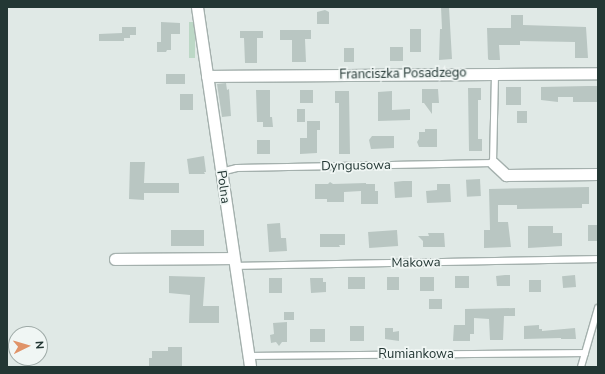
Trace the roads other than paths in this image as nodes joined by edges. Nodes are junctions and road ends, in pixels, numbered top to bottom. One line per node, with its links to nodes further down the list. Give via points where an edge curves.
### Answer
1 (197, 7): 4 (street, Polna)
2 (494, 73): 3 (street, Franciszka Posadzego); 4 (street, Franciszka Posadzego); 5 (lane)
3 (598, 73)
4 (207, 76): 6 (street, Polna)
5 (493, 163): 6 (lane, Dyngusowa, via 237,168); 7 (street, via 506,175)
6 (220, 172): 10 (street, Polna)
7 (598, 174)
8 (116, 259): 10 (street)
9 (598, 259): 10 (lane, Makowa)
10 (234, 262): 13 (street, Polna)
11 (598, 308): 12 (lane)
12 (585, 353): 13 (lane, Rumiankowa); 15 (lane)
13 (248, 356): 14 (street, Polna)
14 (250, 367)
15 (581, 367)

